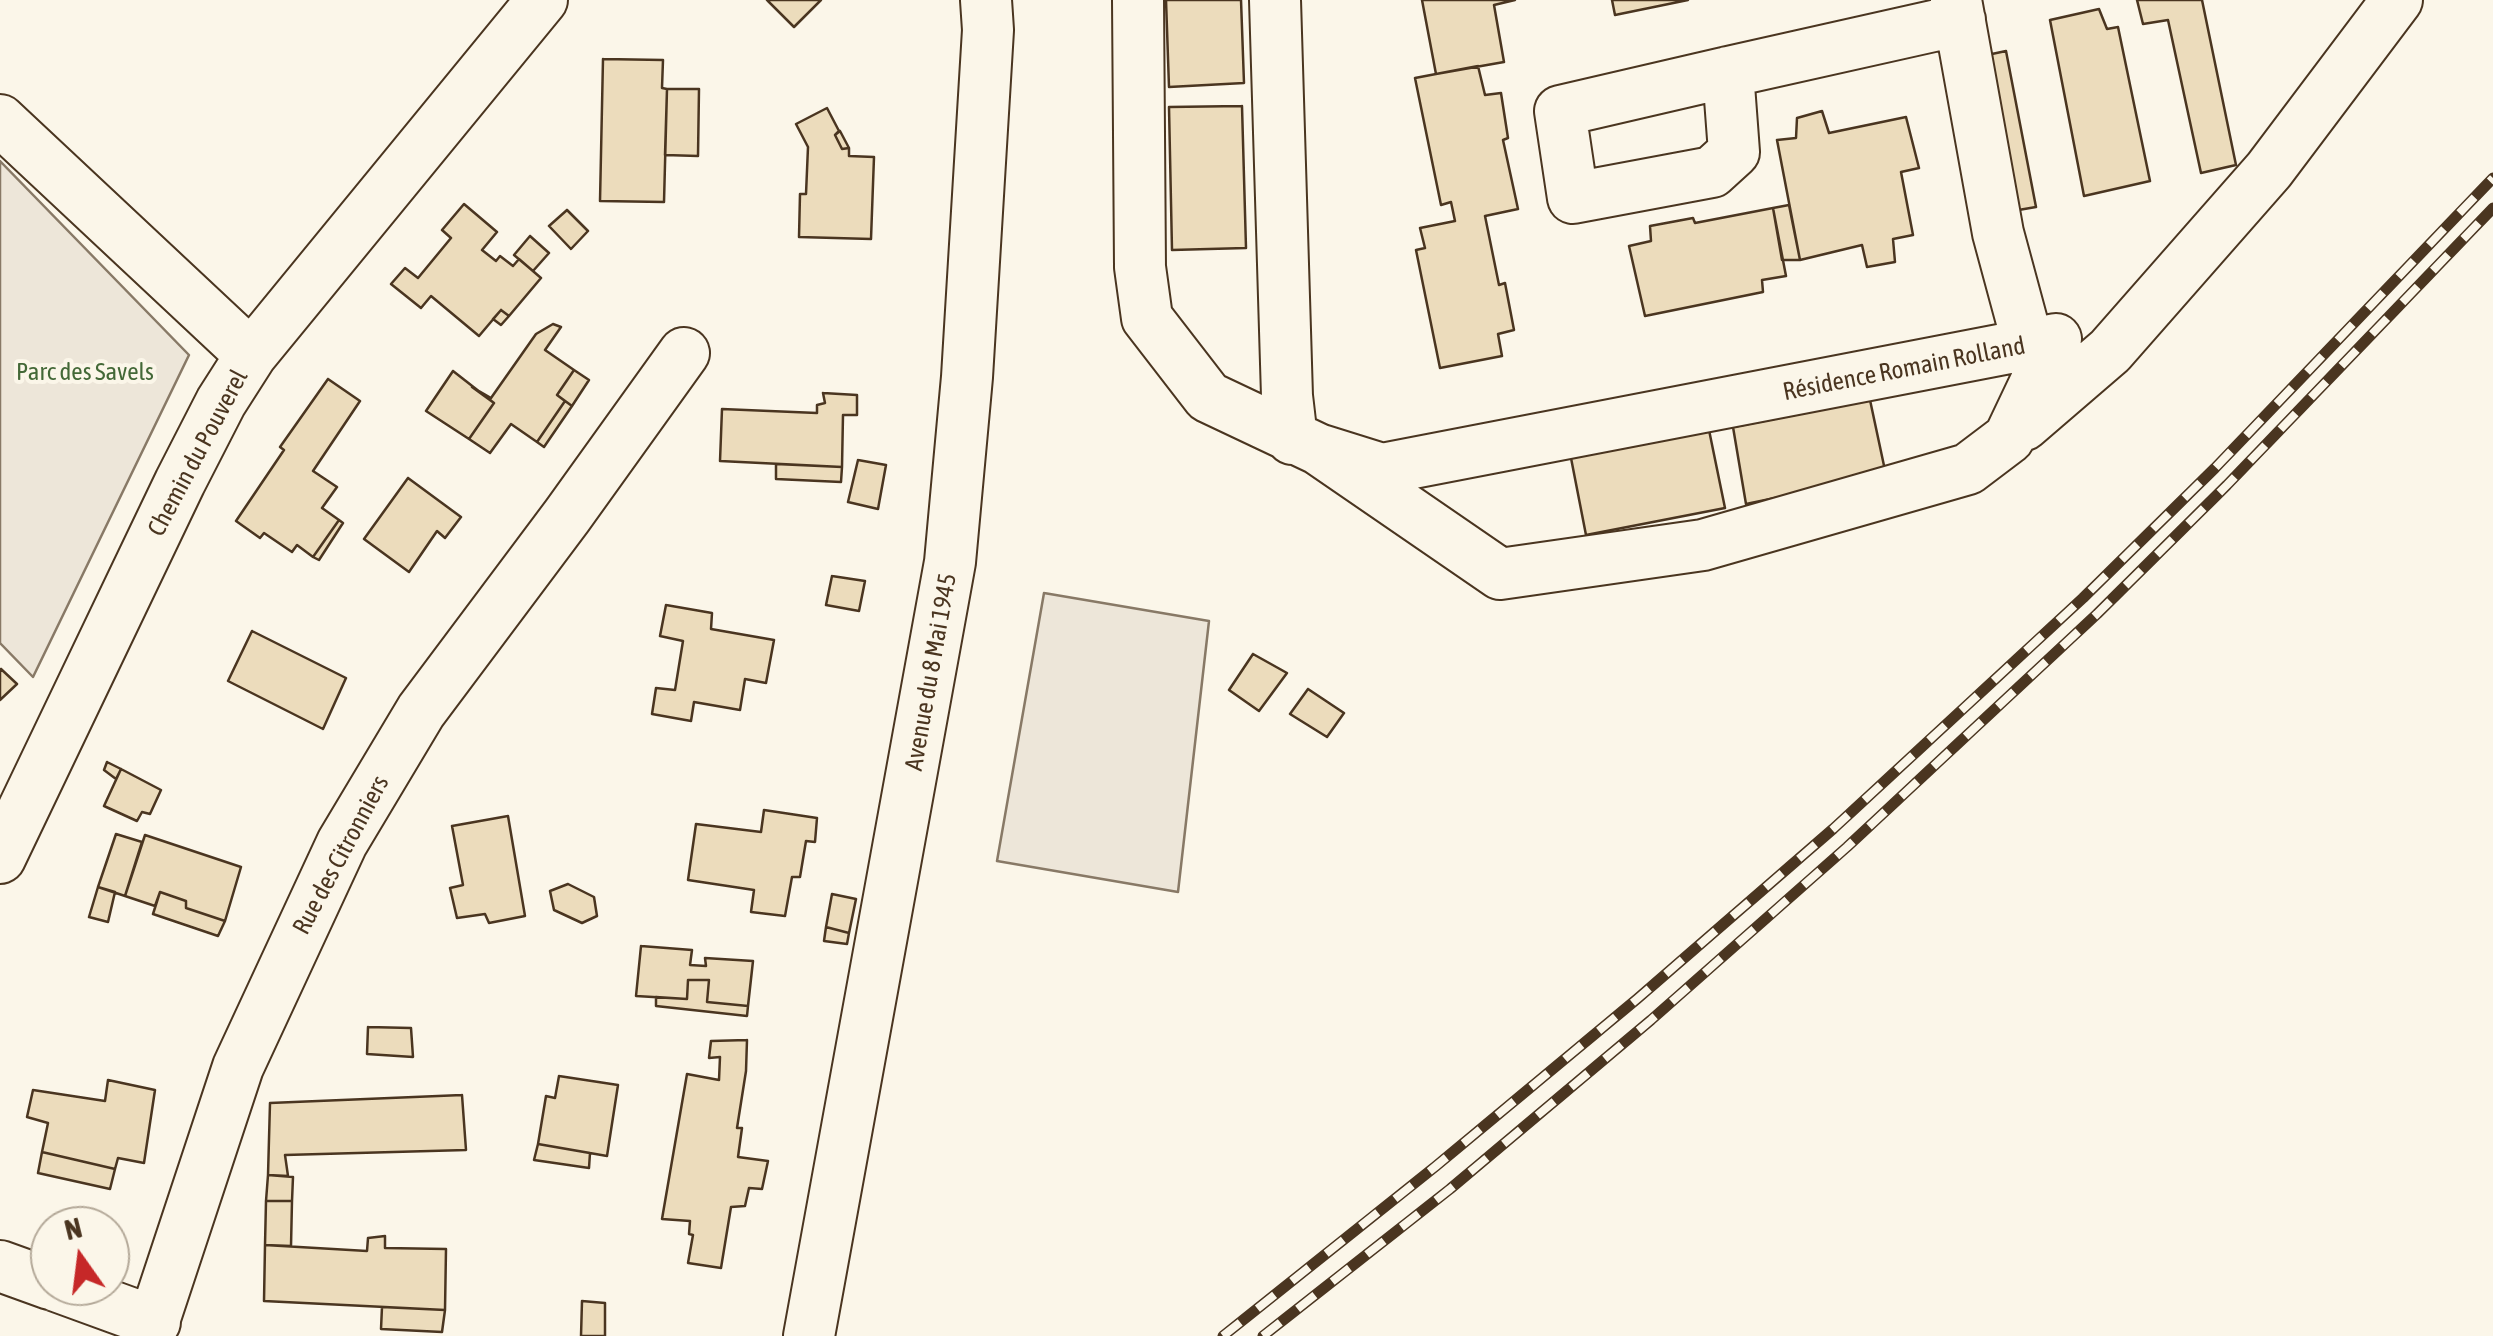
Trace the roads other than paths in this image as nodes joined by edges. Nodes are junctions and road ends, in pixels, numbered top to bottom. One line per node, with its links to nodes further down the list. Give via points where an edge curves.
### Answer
1 (542, 0): 11 (street, Chemin du Pouverel)
2 (986, 0): 19 (street, Avenue du 8 Mai 1945, via 967,377 950,562)
3 (1138, 0): 13 (street, Résidence Romain Rolland, via 1140,268 1147,318 1208,398)
4 (1274, 0): 13 (street, via 1287,396)
5 (1958, 10): 7 (street); 9 (street, via 1998,234)
6 (2377, 12): 12 (street, via 2269,170 2110,351)
7 (1728, 72)
8 (0, 120): 11 (street)
9 (2028, 344): 12 (street, Résidence Romain Rolland, via 2056,339); 13 (street, Résidence Romain Rolland, via 1382,468)
10 (684, 353): 18 (street, Rue des Citronniers, via 420,710 342,843 238,1067)
11 (251, 355): 14 (street, Chemin du Pouverel, via 180,482)
12 (2008, 438): 13 (street, Résidence Romain Rolland, via 1968,469 1703,545 1500,574)
13 (1305, 444)
14 (0, 858)
15 (0, 1266): 16 (street, Rue des Citronniers)
16 (30, 1277)
17 (100, 1306): 18 (street, Rue des Citronniers)
18 (156, 1331)
19 (809, 1336)

